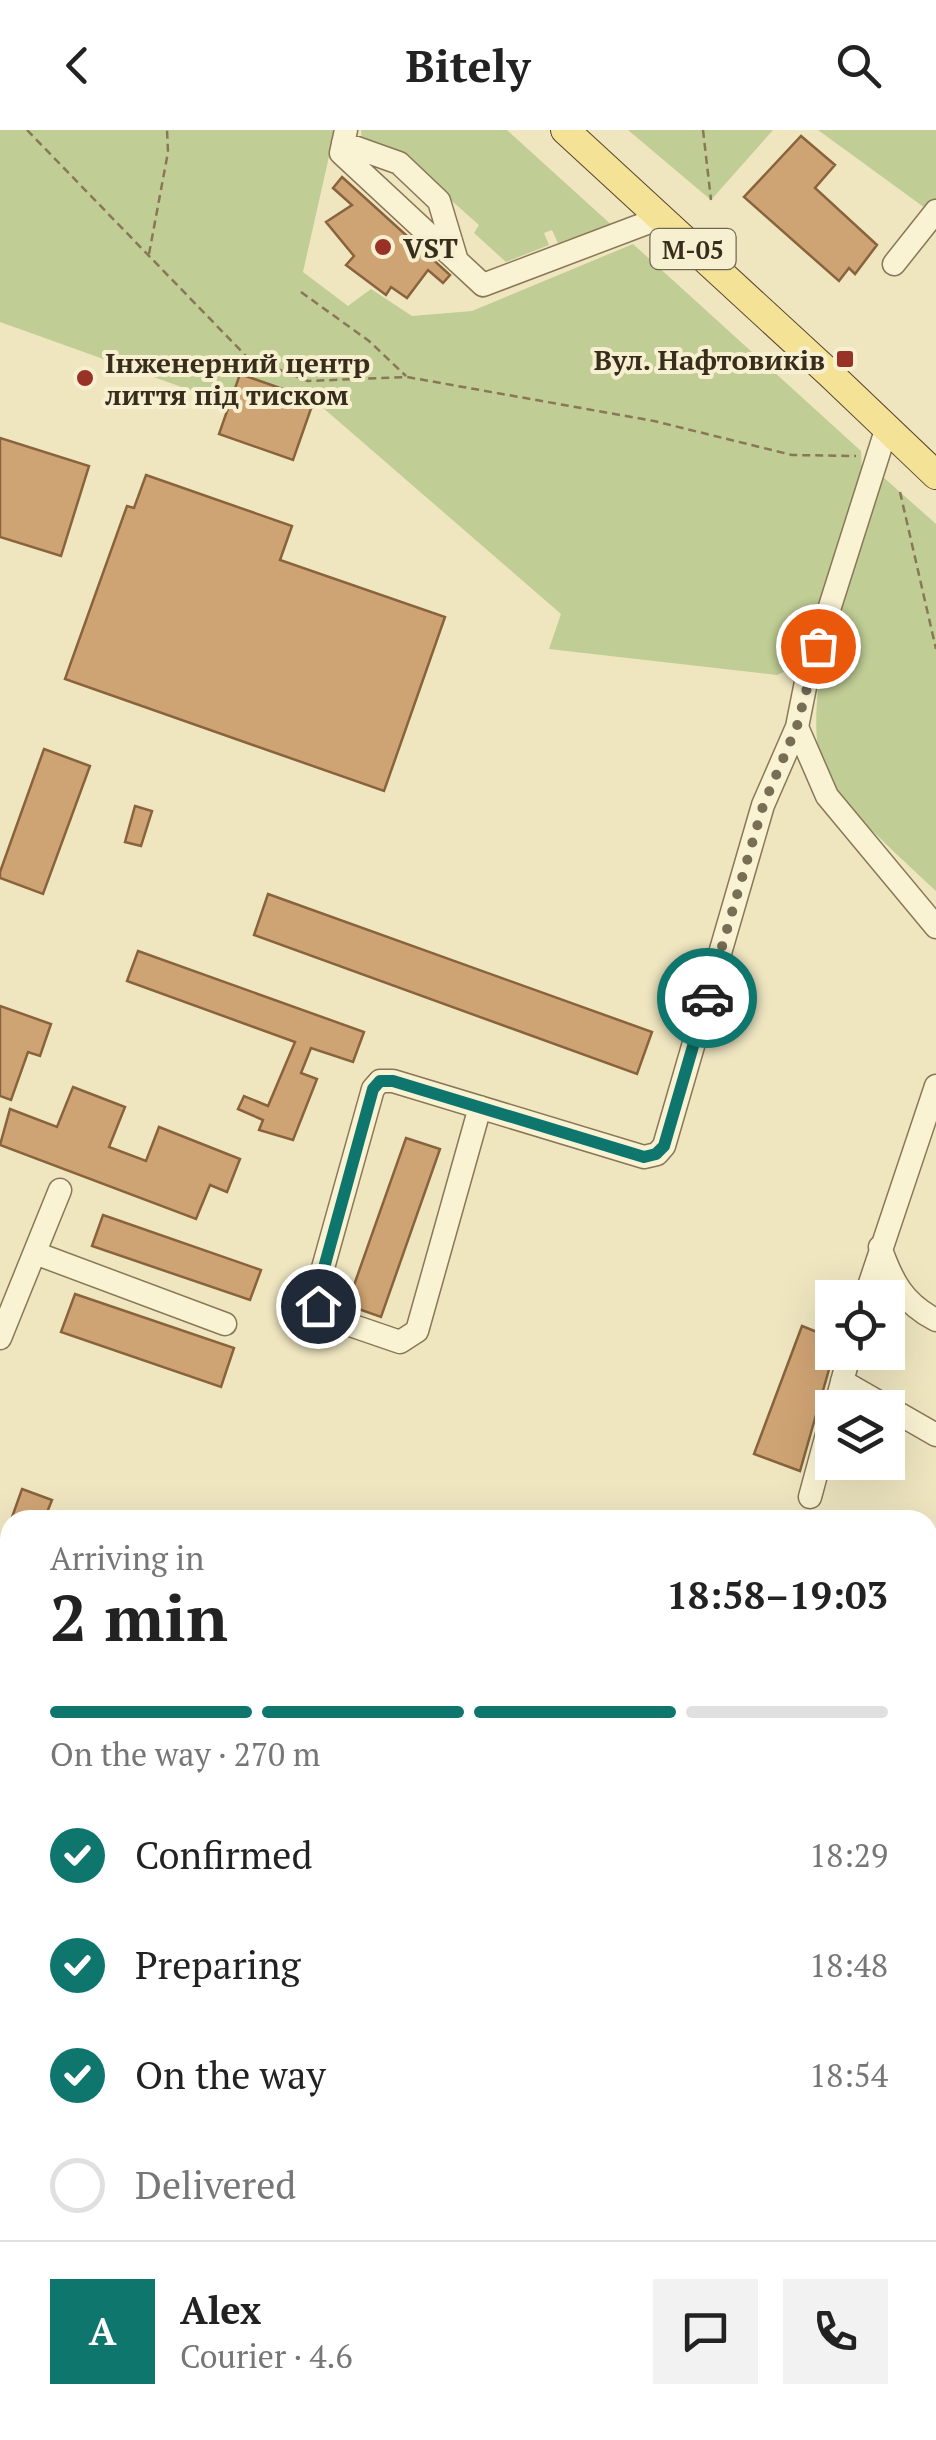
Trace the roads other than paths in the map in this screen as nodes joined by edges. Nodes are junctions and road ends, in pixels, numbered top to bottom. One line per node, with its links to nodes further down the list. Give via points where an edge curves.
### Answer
1 (564, 130): 4 (main road, М-05)
2 (344, 136): 5 (street, via 341,152); 5 (street, via 399,164 438,201)
3 (936, 211): 6 (street)
4 (660, 218): 5 (street, via 483,285); 7 (main road, М-05)
5 (457, 262)
6 (894, 264)
7 (887, 427): 8 (main road, М-05); 9 (street)
8 (936, 475)
9 (797, 726): 10 (street, via 826,796); 12 (street, via 763,806 664,1146 644,1157)
10 (936, 927)
11 (936, 1086): 14 (street)
12 (480, 1107): 12 (street, via 417,1331 400,1342 324,1316 318,1306 322,1275 373,1089 393,1081)
13 (60, 1190): 15 (street)
14 (880, 1247): 16 (street); 18 (street, via 908,1303)
15 (34, 1253): 17 (street); 19 (street)
16 (870, 1280)
17 (8, 1298): 20 (street)
18 (936, 1320)
19 (225, 1324)
20 (0, 1338)
21 (845, 1370): 22 (street)
22 (842, 1381): 23 (street); 24 (street)
23 (840, 1390)
24 (936, 1435)
25 (815, 1479): 26 (street)
26 (810, 1497)

